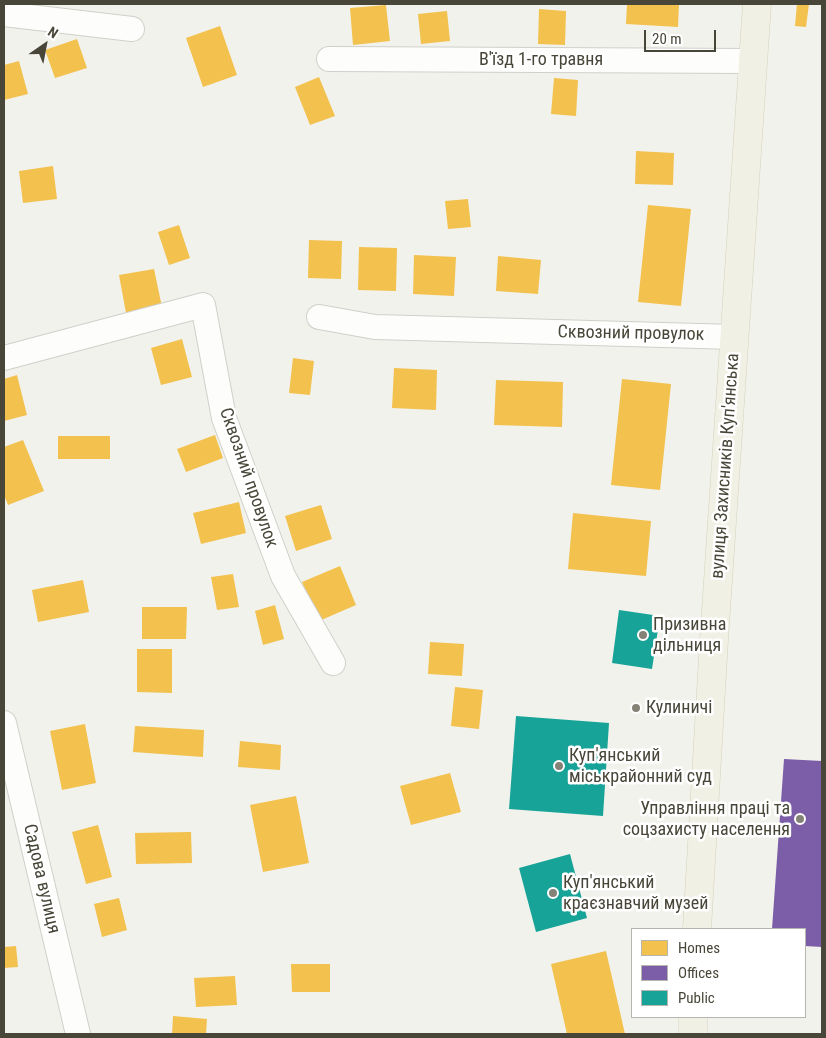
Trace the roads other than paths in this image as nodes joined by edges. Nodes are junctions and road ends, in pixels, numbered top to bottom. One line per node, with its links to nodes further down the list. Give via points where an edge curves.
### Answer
1 (757, 4): 5 (main road, вулиця Захисників Куп'янська)
2 (4, 14): 3 (street)
3 (132, 29)
4 (329, 59): 5 (street, В'їзд 1-го травня)
5 (753, 61): 7 (main road, вулиця Захисників Куп'янська)
6 (319, 316): 7 (street, Сквозний провулок, via 374,327)
7 (734, 336): 11 (main road, вулиця Захисників Куп'янська)
8 (4, 358): 9 (street, Сквозний провулок, via 202,305 224,418 283,576)
9 (333, 663)
10 (4, 723): 13 (street, Садова вулиця)
11 (697, 928)
12 (693, 1018): 14 (main road)
13 (78, 1034)
14 (693, 1034)

